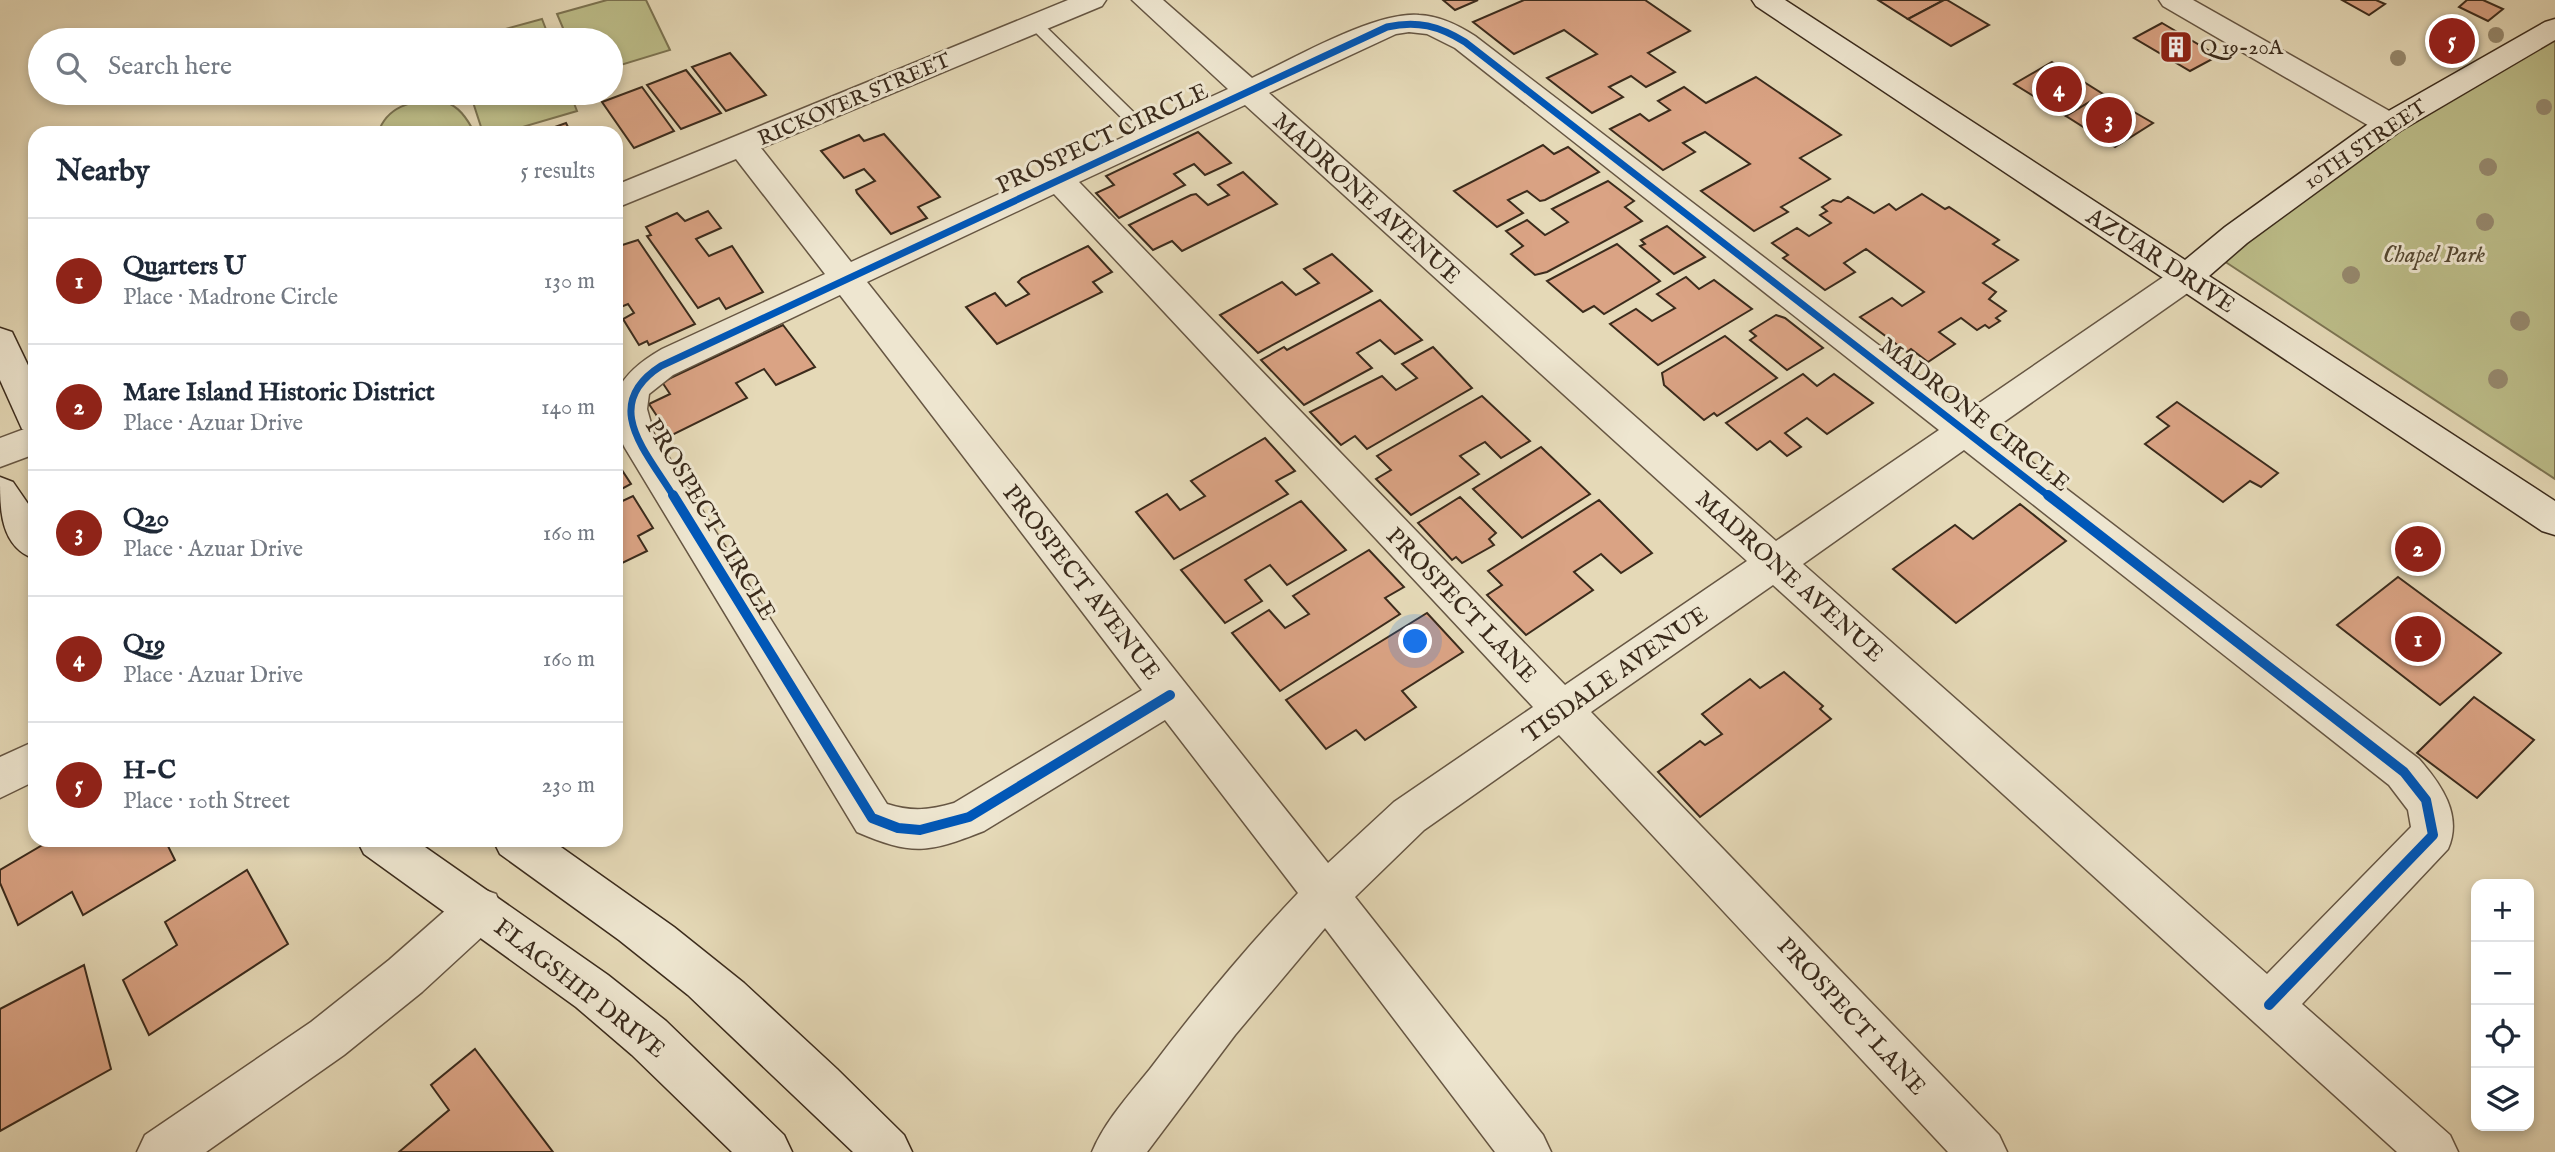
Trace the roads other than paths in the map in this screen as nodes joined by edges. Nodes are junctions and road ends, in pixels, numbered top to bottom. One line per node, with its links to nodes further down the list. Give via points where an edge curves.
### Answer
1 (1092, 0): 5 (street, RICKOVER STREET)
2 (1146, 0): 7 (street, MADRONE AVENUE)
3 (1766, 0): 13 (street, AZUAR DRIVE)
4 (2173, 0): 8 (street)
5 (1035, 23): 9 (lane); 10 (street, RICKOVER STREET)
6 (2555, 28): 8 (street, 10TH STREET)
7 (1248, 91): 9 (street, PROSPECT CIRCLE); 17 (street, MADRONE CIRCLE, via 1387,27 1424,22 1444,28); 23 (street, MADRONE AVENUE)
8 (2389, 124): 13 (street, 10TH STREET, via 2236,235)
9 (1150, 137): 11 (street, PROSPECT CIRCLE)
10 (742, 145): 12 (street, RICKOVER STREET); 14 (street, PROSPECT AVENUE)
11 (1058, 179): 14 (street, PROSPECT CIRCLE); 25 (street, PROSPECT LANE)
12 (623, 194)
13 (2187, 277): 17 (street, TISDALE AVENUE); 21 (street, AZUAR DRIVE)
14 (846, 278): 24 (street, PROSPECT AVENUE); 24 (street, PROSPECT CIRCLE, via 652,370 636,383 628,401 629,419 638,438 872,818 901,831 936,830 969,817)
15 (0, 341): 16 (street)
16 (28, 403)
17 (1965, 431): 23 (street, TISDALE AVENUE); 32 (street, MADRONE CIRCLE, via 2404,772 2433,811 2433,835 2420,852)
18 (28, 442): 19 (street)
19 (0, 453)
20 (0, 492): 22 (street)
21 (2555, 520)
22 (28, 534)
23 (1775, 563): 25 (street, TISDALE AVENUE); 32 (street, MADRONE AVENUE)
24 (1170, 695): 30 (street, PROSPECT AVENUE)
25 (1562, 710): 30 (street, TISDALE AVENUE, via 1409,816); 38 (street, PROSPECT LANE)
26 (28, 764): 27 (street)
27 (0, 779)
28 (389, 847): 31 (street, FLAGSHIP DRIVE)
29 (524, 847): 35 (street, via 637,926 704,980)
30 (1325, 893): 36 (street, TISDALE AVENUE, via 1202,1035); 37 (street, PROSPECT AVENUE)
31 (480, 909): 33 (street, via 398,985 307,1054); 34 (street, FLAGSHIP DRIVE, via 649,1038)
32 (2269, 1005): 39 (street, MADRONE AVENUE)
33 (162, 1152)
34 (767, 1152)
35 (887, 1152)
36 (1117, 1152)
37 (1526, 1152)
38 (1982, 1152)
39 (2433, 1152)

